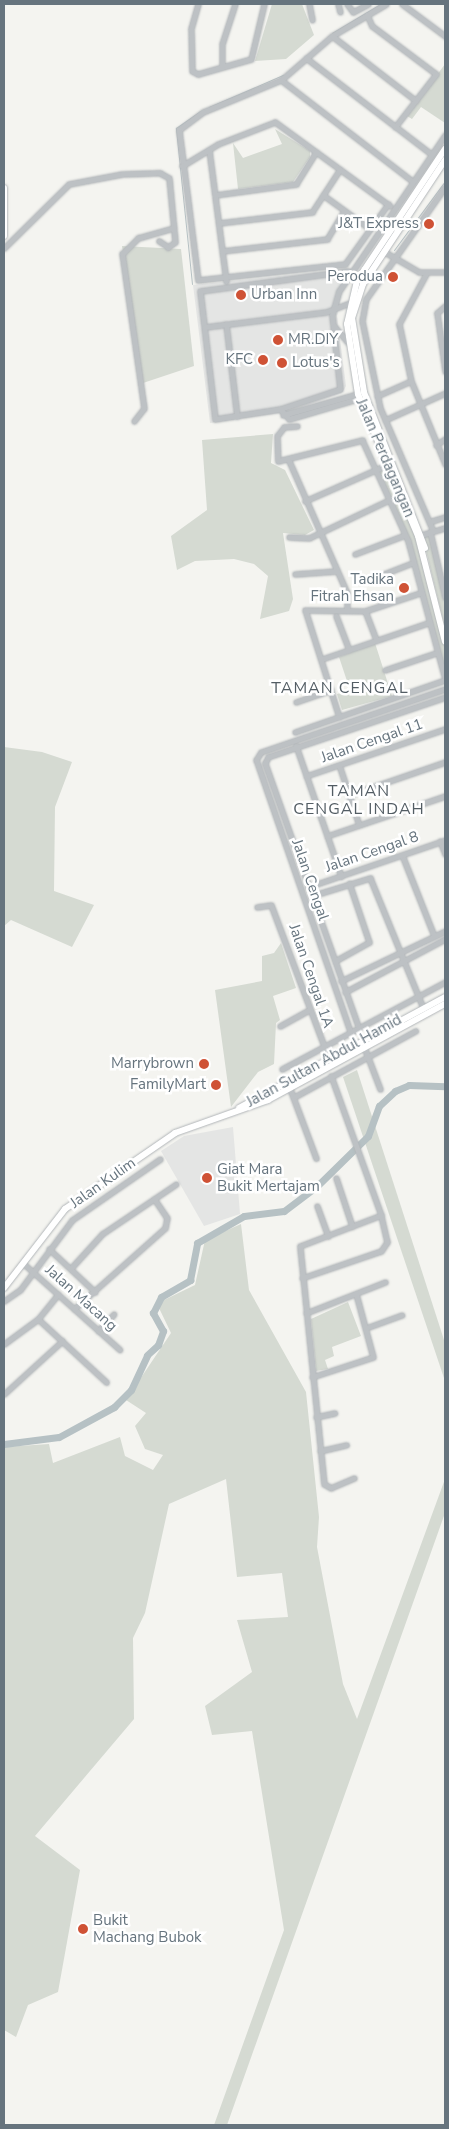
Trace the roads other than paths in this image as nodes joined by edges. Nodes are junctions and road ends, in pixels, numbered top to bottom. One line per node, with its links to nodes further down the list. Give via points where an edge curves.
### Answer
1 (198, 4): 16 (street, via 191,27 192,71 198,74)
2 (235, 4): 16 (street, via 222,44)
3 (264, 4): 16 (street, via 251,59)
4 (309, 4): 12 (street)
5 (338, 4): 10 (street)
6 (347, 4): 7 (street, via 353,12)
7 (368, 4)
8 (386, 4): 11 (street)
9 (402, 4): 14 (street)
10 (340, 12)
11 (367, 15): 13 (street); 18 (street, via 372,26 436,74)
12 (312, 20)
13 (332, 36): 15 (street); 18 (street)
14 (445, 36)
15 (306, 58): 17 (street); 19 (street)
16 (222, 65)
17 (281, 80): 26 (street, via 203,112 181,127); 28 (street)
18 (416, 101): 19 (street)
19 (395, 127): 24 (street)
20 (445, 135): 24 (street)
21 (209, 150): 23 (street, via 275,122); 26 (street); 31 (street)
22 (445, 151): 49 (main road, Jalan Perdagangan, via 358,281)
23 (316, 152): 27 (street); 31 (street, via 296,184)
24 (432, 154): 28 (street)
25 (445, 160): 42 (main road, Jalan Perdagangan)
26 (182, 166): 47 (street, via 196,276 202,282)
27 (340, 169): 32 (street); 33 (street)
28 (412, 180): 33 (street)
29 (445, 187): 43 (street)
30 (4, 188): 38 (main road)
31 (215, 195): 35 (street)
32 (323, 195): 34 (street); 35 (street, via 312,212)
33 (390, 206): 37 (street); 44 (street)
34 (344, 211): 37 (street); 41 (street, via 327,239)
35 (219, 223): 41 (street)
36 (174, 228): 39 (street, via 174,245 165,246); 40 (street, via 167,175 122,174 69,184); 66 (street, via 138,238 122,254 144,408)
37 (370, 230): 47 (street, via 345,264)
38 (4, 236)
39 (160, 241)
40 (4, 248)
41 (222, 250): 47 (street)
42 (383, 251): 43 (street); 59 (main road, Jalan Perdagangan, via 353,307)
43 (393, 257): 46 (street); 60 (street, via 363,312)
44 (348, 271): 48 (street); 51 (street)
45 (445, 272): 46 (street)
46 (426, 274): 57 (street, via 400,316)
47 (226, 279): 48 (street)
48 (227, 286): 54 (street, via 200,291)
49 (349, 303): 51 (street); 55 (main road, Jalan Perdagangan)
50 (445, 306): 56 (street, via 437,313)
51 (333, 312): 52 (street); 53 (street)
52 (226, 324): 54 (street); 64 (street)
53 (333, 324): 55 (street); 62 (street, via 340,389)
54 (204, 327): 64 (street, via 216,419)
55 (350, 344): 59 (main road, Jalan Perdagangan)
56 (445, 371)
57 (411, 381): 60 (street); 61 (street)
58 (445, 393): 61 (street)
59 (362, 395): 63 (street); 63 (street, via 289,419); 71 (main road, Jalan Perdagangan)
60 (377, 396): 65 (street)
61 (419, 406): 65 (street); 69 (street)
62 (280, 409): 63 (street); 64 (street)
63 (283, 415)
64 (237, 416)
65 (385, 420): 77 (street)
66 (134, 421)
67 (297, 426): 70 (street, via 284,427 275,441 275,460)
68 (445, 439): 69 (street)
69 (436, 445): 72 (street)
70 (289, 461): 73 (street, via 360,439); 75 (street)
71 (388, 464): 73 (street); 82 (main road, Jalan Perdagangan)
72 (445, 464)
73 (375, 470): 74 (street); 75 (street)
74 (390, 500): 80 (street); 81 (street)
75 (305, 501): 80 (street)
76 (445, 516): 77 (street)
77 (432, 521): 79 (street)
78 (445, 528): 79 (street)
79 (432, 531): 82 (street); 90 (street)
80 (320, 532): 83 (street, via 309,538); 86 (street)
81 (405, 535): 84 (street); 85 (street)
82 (420, 535): 95 (main road, Jalan Perdagangan); 97 (main road, Jalan Perdagangan)
83 (289, 537)
84 (355, 554)
85 (412, 563): 88 (street); 89 (street)
86 (337, 571): 87 (street); 91 (street, via 348,597)
87 (295, 574)
88 (371, 579)
89 (420, 592): 92 (street); 94 (street)
90 (445, 597)
91 (347, 609): 92 (street); 100 (street, via 307,609)
92 (365, 611): 96 (street)
93 (336, 616): 98 (street)
94 (428, 623): 96 (street); 99 (street)
95 (445, 628)
96 (376, 640): 98 (street)
97 (445, 642)
98 (349, 650): 100 (street)
99 (436, 653): 101 (street); 102 (street)
100 (322, 659): 104 (street)
101 (385, 670)
102 (445, 680): 107 (street)
103 (445, 689): 110 (street, Jalan Cengal)
104 (331, 690): 106 (street); 107 (street)
105 (445, 697): 111 (street)
106 (296, 702)
107 (340, 717): 109 (street)
108 (445, 729): 113 (street, Jalan Cengal 11)
109 (294, 732)
110 (295, 741): 111 (street); 143 (street, Jalan Cengal, via 261,752 256,763)
111 (297, 748): 114 (street); 124 (street, via 266,760)
112 (445, 762): 115 (street)
113 (339, 765): 114 (street, Jalan Cengal 11); 115 (street)
114 (306, 776): 118 (street)
115 (349, 795): 117 (street)
116 (445, 796): 117 (street)
117 (359, 825): 118 (street)
118 (328, 836): 122 (street)
119 (443, 841): 120 (street); 121 (street, Jalan Cengal 8)
120 (445, 854)
121 (402, 855): 122 (street, Jalan Cengal 8); 128 (street)
122 (341, 876): 124 (street, Jalan Cengal 8)
123 (349, 883): 125 (street); 130 (street, via 370,878); 132 (street, via 369,942)
124 (308, 887): 125 (street)
125 (311, 896): 132 (street)
126 (257, 906): 140 (street, Jalan Cengal 1A, via 272,905)
127 (445, 931): 128 (street)
128 (434, 936): 130 (street)
129 (445, 939): 131 (street)
130 (400, 951): 131 (street); 133 (street)
131 (405, 958): 135 (street); 136 (street)
132 (335, 961): 133 (street)
133 (341, 981): 135 (street)
134 (445, 982): 136 (street)
135 (345, 992): 142 (street)
136 (418, 994): 139 (street); 142 (street)
137 (445, 997): 139 (main road, Jalan Sultan Abdul Hamid)
138 (445, 1004): 146 (main road, Jalan Sultan Abdul Hamid)
139 (423, 1008): 148 (main road, Jalan Sultan Abdul Hamid)
140 (309, 1010): 141 (street); 145 (street, Jalan Cengal 1A)
141 (280, 1026)
142 (358, 1026): 143 (street)
143 (350, 1031): 145 (street)
144 (415, 1032): 147 (street)
145 (322, 1046): 148 (street, Jalan Cengal 1A); 150 (street)
146 (364, 1047): 147 (street); 149 (main road, Jalan Sultan Abdul Hamid)
147 (368, 1056): 151 (street); 153 (street)
148 (328, 1060): 149 (street); 155 (main road, Jalan Sultan Abdul Hamid)
149 (338, 1062): 152 (main road, Jalan Sultan Abdul Hamid)
150 (282, 1069)
151 (331, 1076): 154 (street); 162 (street)
152 (290, 1089): 154 (street); 155 (main road, Jalan Sultan Abdul Hamid)
153 (380, 1089)
154 (296, 1096): 156 (street)
155 (231, 1113): 166 (main road, Jalan Kulim, via 176,1133 66,1209)
156 (316, 1158)
157 (160, 1159): 165 (street, Jalan Kulim, via 72,1220)
158 (336, 1178): 163 (street)
159 (176, 1184): 160 (street)
160 (154, 1199): 167 (street, via 102,1234); 172 (street, via 167,1218 165,1228)
161 (317, 1206): 164 (street)
162 (381, 1215): 163 (street); 169 (street, via 384,1247)
163 (352, 1226): 164 (street)
164 (328, 1236): 169 (street, via 300,1246)
165 (49, 1249): 167 (street); 168 (street, Jalan Kulim)
166 (25, 1265): 168 (street, Jalan Macang); 171 (main road, Jalan Kulim)
167 (72, 1267): 172 (street)
168 (34, 1273): 173 (street, Jalan Macang); 175 (street, Jalan Kulim)
169 (302, 1278): 177 (street)
170 (385, 1282): 174 (street)
171 (4, 1288)
172 (95, 1292): 176 (street)
173 (58, 1294): 176 (street, Jalan Macang); 180 (street)
174 (356, 1294): 177 (street); 181 (street)
175 (4, 1301)
176 (74, 1309): 182 (street, Jalan Macang)
177 (306, 1313): 186 (street)
178 (114, 1314): 182 (street)
179 (402, 1315): 181 (street)
180 (38, 1319): 183 (street); 184 (street)
181 (366, 1328): 186 (street, via 373,1357)
182 (98, 1330): 185 (street, Jalan Macang)
183 (62, 1341): 187 (street); 188 (street)
184 (4, 1344)
185 (120, 1350)
186 (312, 1377): 190 (street)
187 (106, 1382)
188 (4, 1394)
189 (335, 1413): 190 (street)
190 (316, 1418): 192 (street)
191 (346, 1445): 192 (street)
192 (320, 1452): 193 (street, via 327,1487)
193 (354, 1478)

